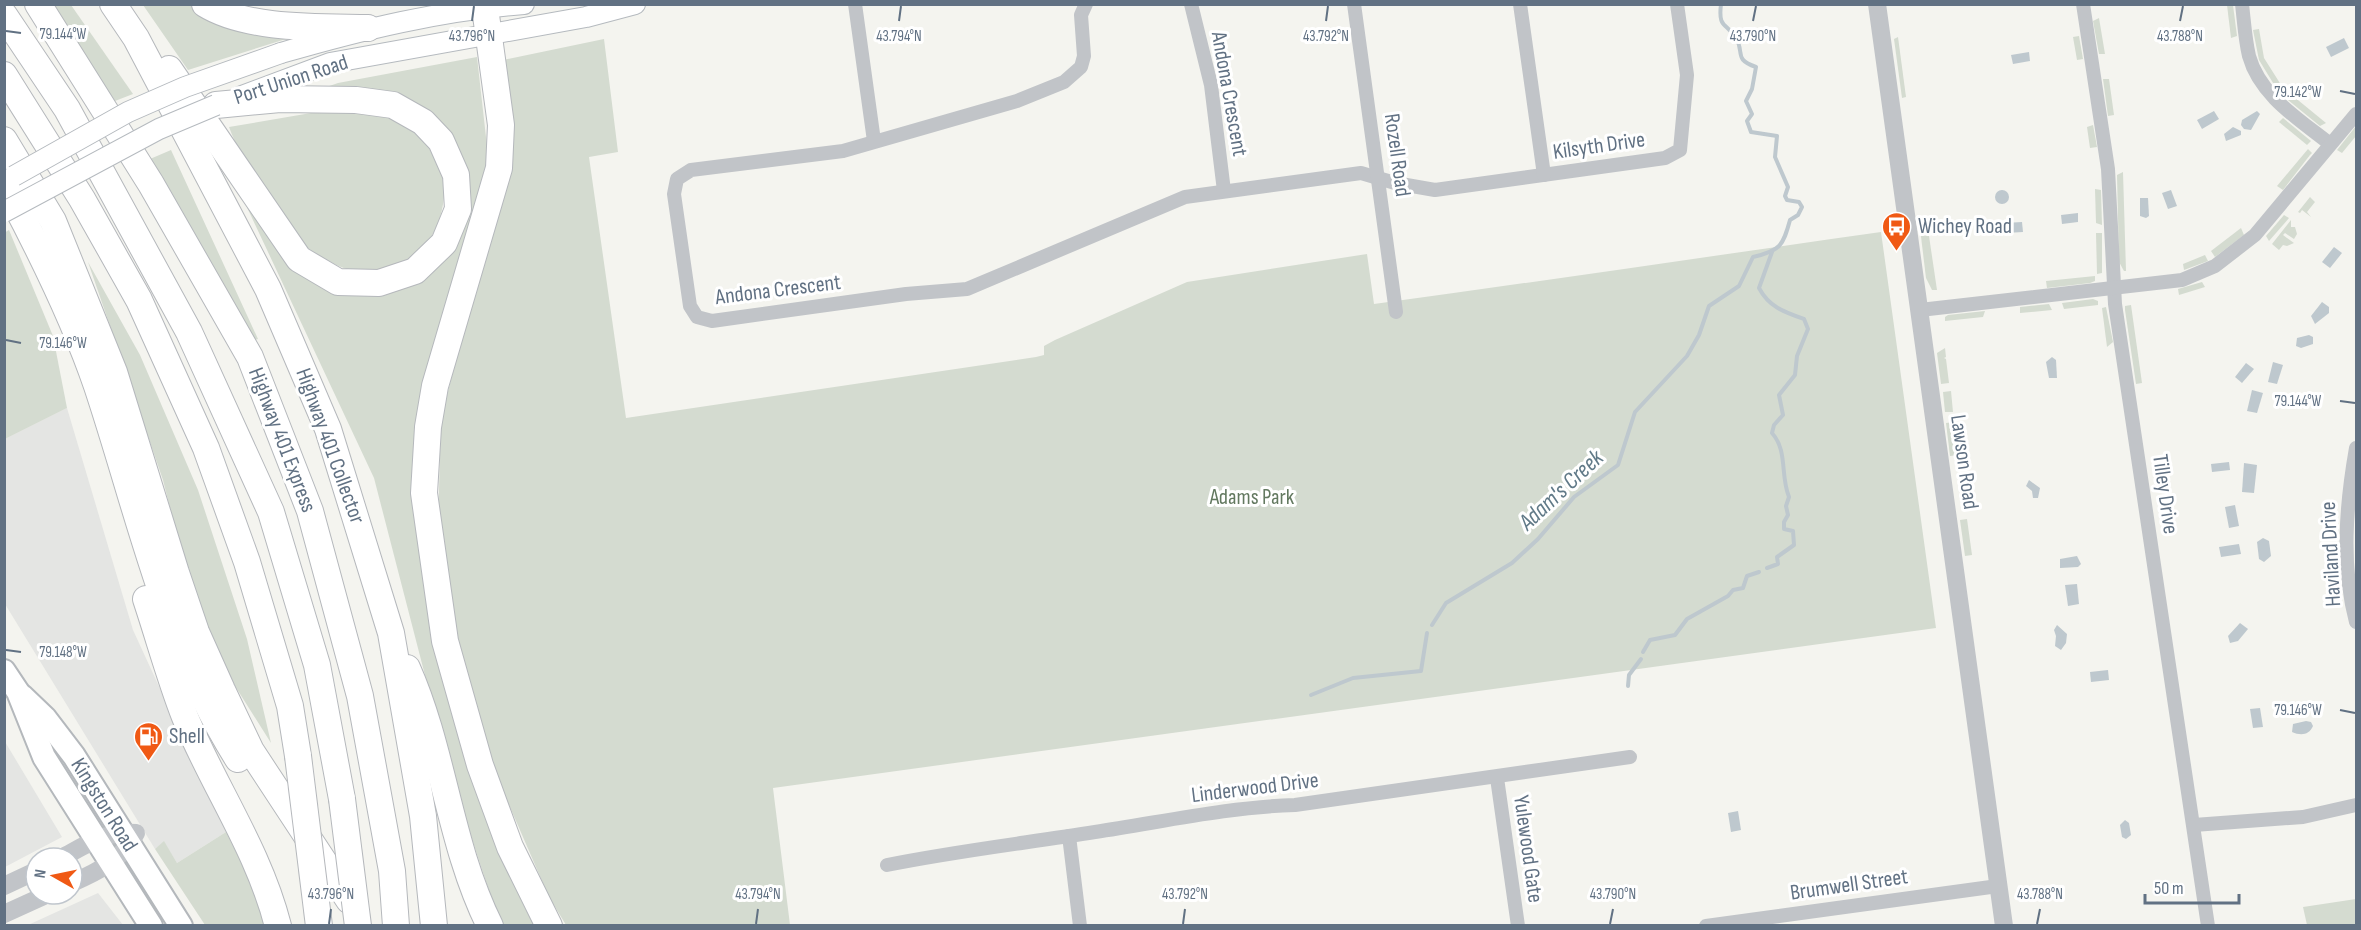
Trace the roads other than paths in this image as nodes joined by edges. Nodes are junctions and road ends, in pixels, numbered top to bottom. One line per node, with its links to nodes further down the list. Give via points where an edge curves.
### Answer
1 (38, 4): 64 (highway, Highway 401 Express, via 151,184 250,357 313,521 360,696 392,871)
2 (113, 4): 19 (highway, Highway 401 Collector)
3 (205, 4): 17 (highway, via 216,11 281,26)
4 (525, 4): 15 (main road, Port Union Road)
5 (635, 4): 18 (main road, Port Union Road)
6 (855, 4): 24 (street)
7 (1086, 4): 24 (street, Andona Crescent, via 1081,15 1081,67 1064,82 1017,101)
8 (1191, 4): 29 (street, Andona Crescent, via 1211,85)
9 (1354, 4): 27 (street, Rozell Road)
10 (1520, 4): 26 (street)
11 (1677, 4): 26 (street, Kilsyth Drive, via 1687,75 1680,150 1665,158)
12 (1877, 4): 33 (street, Lawson Road)
13 (2083, 4): 32 (street, Tilley Drive, via 2108,167)
14 (2242, 4): 25 (street, via 2249,57 2264,85 2280,105)
15 (482, 6): 17 (main road, Port Union Road); 18 (highway)
16 (4, 15): 62 (highway, Highway 401 Express, bridge, via 67,109 189,332 272,512 317,665 342,799)
17 (368, 28): 28 (main road, Port Union Road, bridge, via 185,87 128,112)
18 (490, 34): 21 (main road, Port Union Road, via 330,63); 66 (highway, via 501,125 499,168 435,386 424,493 445,641 480,765 510,846)
19 (136, 38): 21 (highway, via 167,66 299,259 338,282 379,283 415,271 444,243 458,209 456,175 441,141 423,122 393,105 332,98); 37 (highway, Highway 401 Collector, via 268,289 328,429)
20 (4, 75): 61 (highway, bridge, via 82,199 139,300 206,448 247,562 290,706)
21 (216, 105): 30 (main road, Port Union Road, bridge, via 159,129)
22 (2356, 114): 25 (street)
23 (4, 140): 54 (highway, via 53,221 114,372 179,583 222,690 251,751)
24 (874, 141): 29 (street, Andona Crescent, via 843,151 692,170 677,179 674,194 690,306 697,317 712,321 967,289 1178,199)
25 (2330, 144): 32 (street, via 2267,223 2224,261 2182,280)
26 (1544, 175): 27 (street, Kilsyth Drive, via 1435,190)
27 (1378, 177): 29 (street, Andona Crescent, via 1361,173); 34 (street, Rozell Road)
28 (4, 182): 31 (highway)
29 (1224, 191)
30 (4, 212)
31 (43, 257): 54 (highway, via 96,384 159,589 195,681 256,787); 60 (highway, via 125,538 185,717 238,824)
32 (2114, 289): 33 (street); 43 (street, Tilley Drive)
33 (1920, 310): 53 (street, Lawson Road)
34 (1396, 312)
35 (2356, 448): 36 (street, Haviland Drive, via 2347,504 2349,595)
36 (2356, 622)
37 (391, 633): 57 (highway, Highway 401 Collector, via 423,816); 65 (highway, via 422,702 457,842)
38 (4, 671): 39 (main road, Kingston Road)
39 (18, 692): 45 (main road, Kingston Road, via 44,757); 46 (main road, Kingston Road, via 45,718 74,756)
40 (1630, 757): 41 (street, Linderwood Drive)
41 (1497, 778): 44 (street, Linderwood Drive, via 1295,805 1258,806); 68 (street, Yulewood Gate)
42 (2356, 805): 43 (street, via 2303,817)
43 (2194, 825): 71 (street, Tilley Drive)
44 (1069, 837): 49 (street, Linderwood Drive, via 954,851); 67 (street)
45 (96, 839): 46 (street); 47 (street); 48 (main road, Kingston Road)
46 (126, 839): 48 (street); 59 (main road, Kingston Road)
47 (83, 846)
48 (111, 862): 51 (street); 58 (main road, Kingston Road)
49 (887, 865)
50 (24, 877): 52 (street)
51 (84, 877)
52 (4, 886)
53 (1998, 886): 69 (street, Brumwell Street); 70 (street, Lawson Road)
54 (349, 900): 63 (highway)
55 (24, 905): 56 (street)
56 (4, 914)
57 (434, 919)
58 (151, 926)
59 (181, 926)
60 (278, 926)
61 (319, 926)
62 (358, 926)
63 (373, 926)
64 (396, 926)
65 (490, 926)
66 (549, 926)
67 (1080, 926)
68 (1518, 926)
69 (1706, 926)
70 (2004, 926)
71 (2208, 926)

